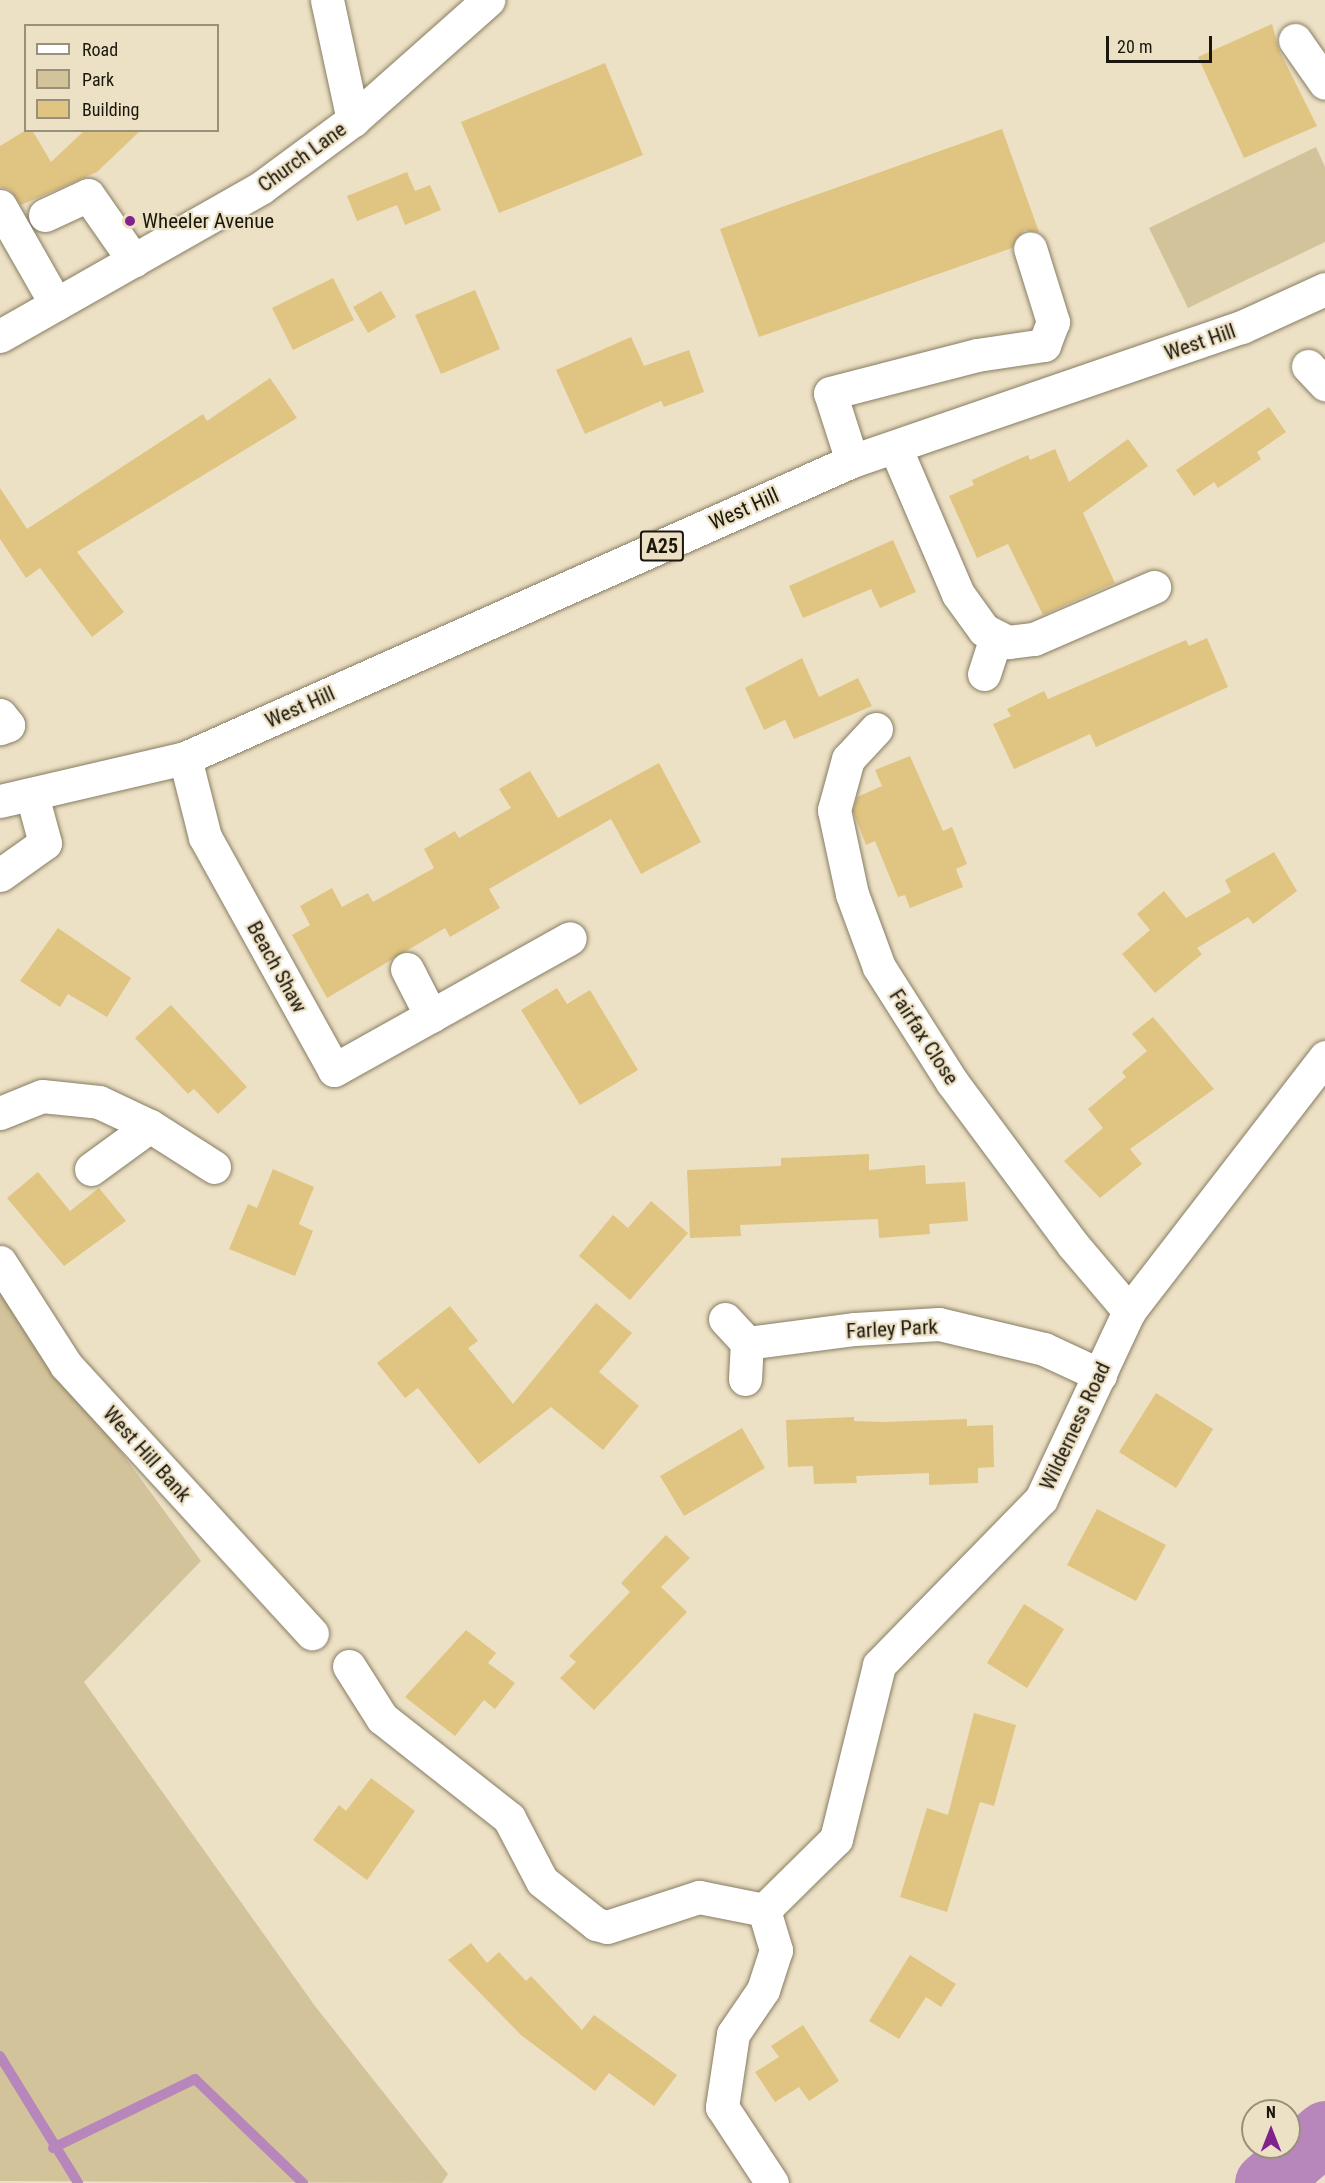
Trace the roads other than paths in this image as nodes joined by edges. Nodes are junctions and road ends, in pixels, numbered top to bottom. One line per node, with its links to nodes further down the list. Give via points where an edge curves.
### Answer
1 (327, 0): 5 (street)
2 (488, 0): 5 (street, Church Lane)
3 (1295, 40): 4 (street)
4 (1325, 83)
5 (353, 120): 9 (street, Church Lane, via 262,187)
6 (0, 206): 11 (street)
7 (45, 215): 9 (street, via 88,195)
8 (1030, 248): 14 (street, via 1053,322 1044,345 977,356 830,393)
9 (134, 261): 11 (street, Church Lane)
10 (1325, 288): 13 (street, West Hill / A25, via 1242,327)
11 (56, 304): 12 (street, Church Lane)
12 (0, 336)
13 (895, 447): 14 (street, West Hill / A25); 16 (street, via 958,594 984,630)
14 (852, 461): 21 (street, West Hill / A25)
15 (1154, 587): 16 (street, via 1034,639 1008,642)
16 (996, 637): 17 (street)
17 (984, 674)
18 (0, 715): 19 (street, via 8,725)
19 (0, 728)
20 (876, 729): 34 (street, Fairfax Close, via 848,759 834,810 852,894 879,967 952,1082 1073,1245)
21 (185, 758): 22 (street, West Hill / A25); 27 (street, Beach Shaw, via 205,837 334,1070)
22 (32, 795): 23 (street, West Hill / A25); 24 (street, via 45,843)
23 (0, 801)
24 (0, 875)
25 (570, 938): 27 (street, Beach Shaw)
26 (407, 969): 27 (street)
27 (431, 1016)
28 (1325, 1057): 34 (street, Wilderness Road)
29 (0, 1113): 30 (street, via 42,1096 99,1102)
30 (150, 1126): 31 (street); 32 (street)
31 (214, 1167)
32 (91, 1169)
33 (0, 1262): 39 (street, West Hill Bank, via 66,1365)
34 (1129, 1311): 37 (street, Wilderness Road)
35 (725, 1319): 36 (street)
36 (747, 1343): 37 (street, Farley Park, via 855,1329 939,1324 1044,1349); 38 (street)
37 (1100, 1375): 41 (street, Wilderness Road, via 1041,1499 879,1665 836,1839)
38 (745, 1379)
39 (312, 1633)
40 (349, 1666): 41 (street, via 382,1718 509,1818 542,1881 596,1924 608,1927 699,1897)
41 (764, 1910): 42 (street, via 776,1950 763,1990 733,2034 723,2107)
42 (772, 2183)

